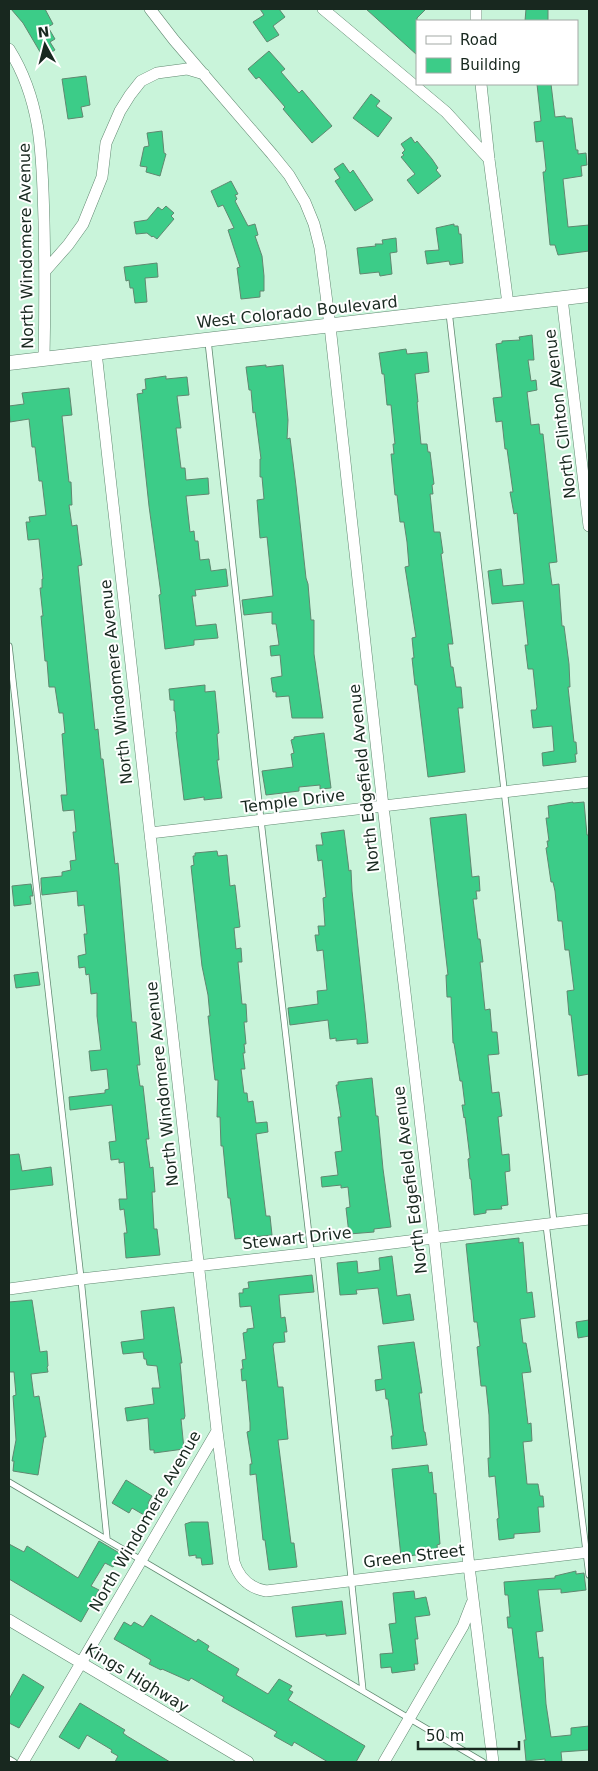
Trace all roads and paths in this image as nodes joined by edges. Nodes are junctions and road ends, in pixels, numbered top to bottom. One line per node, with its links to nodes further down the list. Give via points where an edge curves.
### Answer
1 (150, 9): 4 (street, North Edgefield Avenue)
2 (323, 9): 5 (street)
3 (9, 49): 9 (street, North Windomere Avenue, via 28,85 38,122)
4 (205, 74): 9 (street, via 187,69 157,72 141,81 120,111 106,143 102,177 83,224); 14 (street, North Edgefield Avenue, via 289,175 305,202 320,248)
5 (411, 78)
6 (418, 85): 8 (street)
7 (481, 85): 8 (street)
8 (489, 159): 12 (street)
9 (45, 271): 17 (street, North Windomere Avenue)
10 (589, 295): 11 (street, West Colorado Boulevard)
11 (562, 298): 12 (street, West Colorado Boulevard); 19 (street, North Clinton Avenue)
12 (508, 304): 13 (street, West Colorado Boulevard)
13 (449, 312): 14 (street, West Colorado Boulevard); 22 (lane)
14 (330, 326): 15 (street, West Colorado Boulevard); 23 (street, North Edgefield Avenue)
15 (208, 339): 16 (street, West Colorado Boulevard); 24 (lane)
16 (96, 352): 17 (street, West Colorado Boulevard); 25 (street, North Windomere Avenue)
17 (44, 358): 18 (street, West Colorado Boulevard)
18 (9, 363)
19 (589, 526)
20 (9, 646): 31 (lane)
21 (589, 782): 22 (street, Temple Drive)
22 (505, 792): 23 (street, Temple Drive); 27 (lane)
23 (383, 806): 24 (street, Temple Drive); 28 (street, North Edgefield Avenue)
24 (261, 821): 25 (street, Temple Drive); 29 (lane)
25 (150, 834): 30 (street, North Windomere Avenue)
26 (589, 1219): 27 (street, Stewart Drive)
27 (550, 1224): 28 (street, Stewart Drive); 36 (lane)
28 (434, 1238): 29 (street, Stewart Drive); 38 (street, North Edgefield Avenue)
29 (314, 1253): 30 (street, Stewart Drive); 40 (lane)
30 (199, 1265): 31 (street, Stewart Drive); 33 (street, North Windomere Avenue)
31 (81, 1279): 32 (street, Stewart Drive); 35 (lane)
32 (9, 1289)
33 (217, 1431): 37 (street, North Windomere Avenue); 40 (street, Green Street, via 234,1562 244,1582 266,1590)
34 (9, 1482): 35 (lane)
35 (107, 1539): 37 (lane)
36 (588, 1552): 38 (street, Green Street); 39 (lane)
37 (142, 1559): 43 (street, North Windomere Avenue); 44 (lane)
38 (469, 1566): 40 (street, Green Street); 41 (street, North Edgefield Avenue)
39 (589, 1575)
40 (352, 1580): 44 (lane)
41 (473, 1599): 45 (street, North Edgefield Avenue, via 463,1626); 52 (street, North Edgefield Avenue)
42 (9, 1620): 43 (street, Kings Highway)
43 (81, 1664): 48 (street, North Windomere Avenue); 49 (street, Kings Highway)
44 (363, 1691): 45 (lane)
45 (409, 1719): 50 (street, North Edgefield Avenue); 51 (lane)
46 (9, 1759): 47 (lane)
47 (14, 1762)
48 (23, 1762)
49 (248, 1762)
50 (384, 1762)
51 (483, 1762)
52 (493, 1762)

